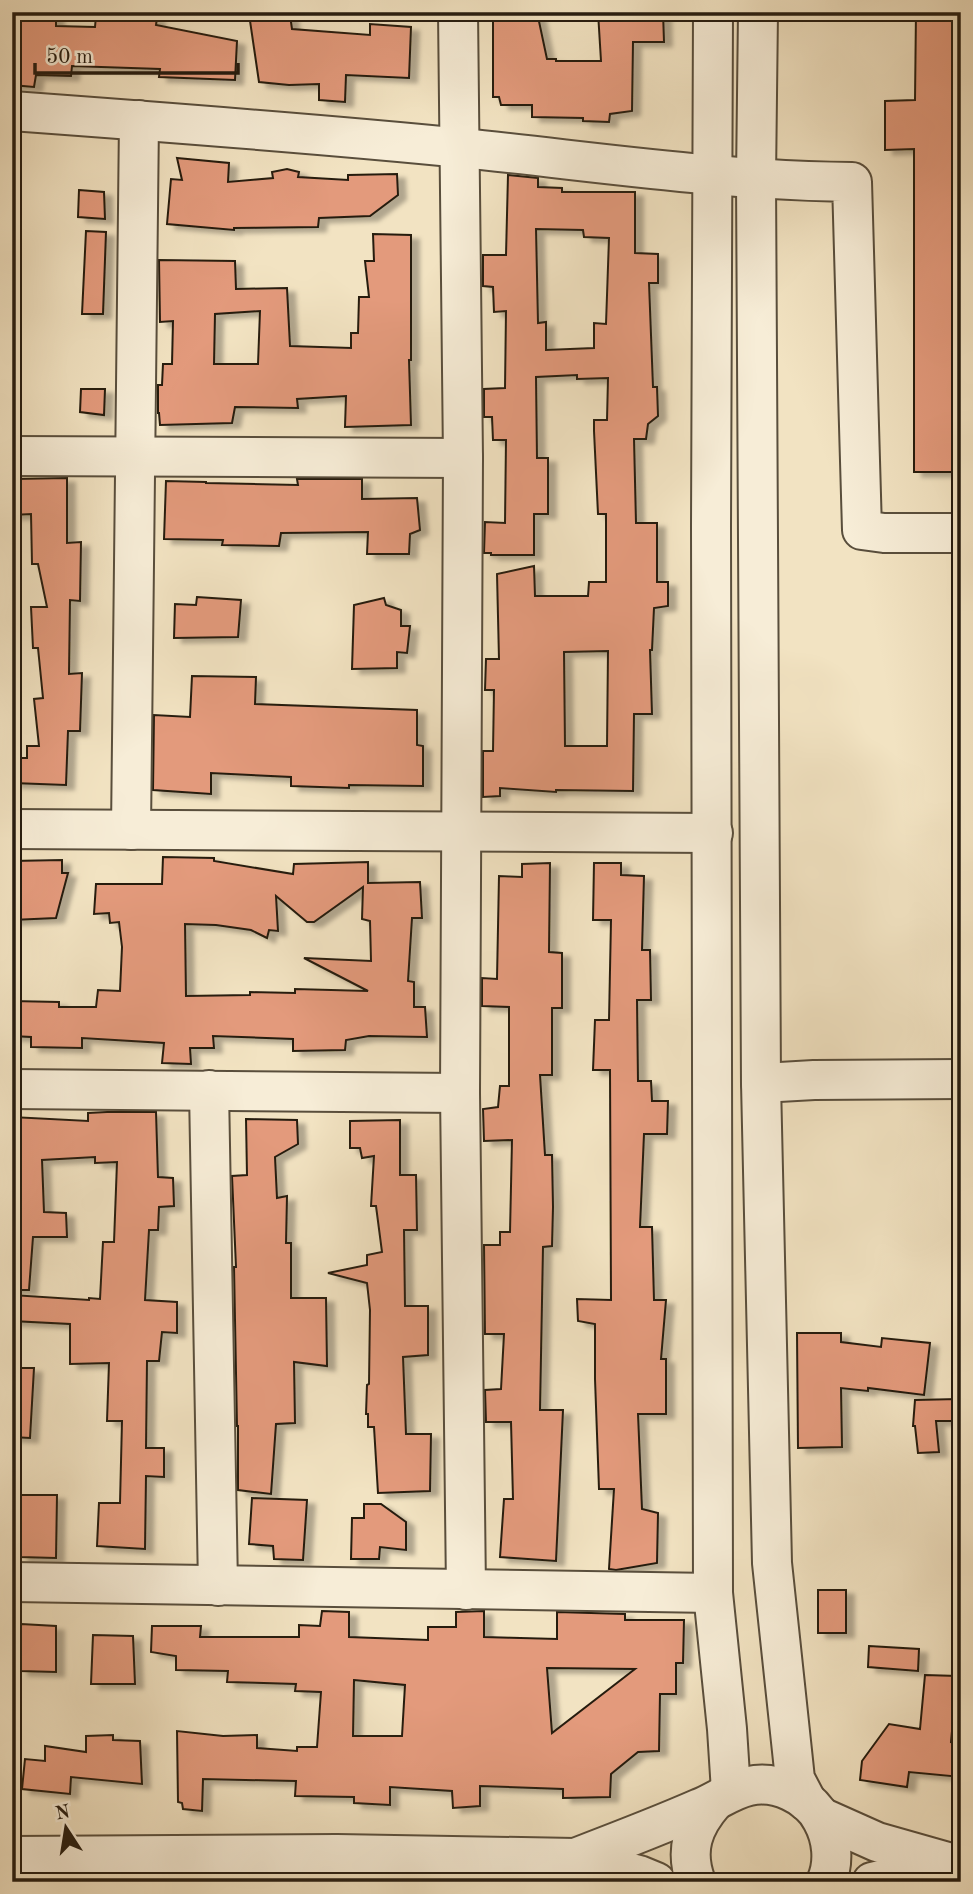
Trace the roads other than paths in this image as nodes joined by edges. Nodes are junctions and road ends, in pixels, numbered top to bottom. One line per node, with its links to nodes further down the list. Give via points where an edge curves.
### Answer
1 (458, 12): 6 (street)
2 (713, 12): 7 (street)
3 (758, 12): 8 (street)
4 (12, 111): 5 (street)
5 (139, 120): 6 (street); 10 (street)
6 (459, 148): 7 (street); 11 (street)
7 (712, 174): 8 (street); 16 (street)
8 (756, 178): 12 (street, via 852,182 862,530); 18 (street)
9 (12, 456): 10 (street)
10 (135, 457): 11 (street); 14 (street)
11 (463, 458): 15 (street)
12 (961, 533)
13 (12, 829): 14 (street)
14 (131, 830): 15 (street)
15 (461, 831): 16 (street); 21 (street)
16 (713, 833): 25 (street)
17 (961, 1079): 18 (street)
18 (761, 1083): 27 (street, via 772,1563 794,1779)
19 (12, 1089): 20 (street)
20 (209, 1090): 21 (street); 23 (street)
21 (460, 1093): 24 (street)
22 (12, 1583): 23 (street)
23 (218, 1586): 24 (street)
24 (466, 1590): 25 (street)
25 (713, 1593): 26 (street, via 727,1729)
26 (723, 1797): 27 (street, via 750,1786 770,1785 789,1790); 29 (street); 32 (street, via 701,1816 693,1834 690,1853)
27 (814, 1810): 30 (street, via 877,1842); 33 (street, via 829,1837 832,1857)
28 (12, 1856): 29 (street)
29 (575, 1858): 31 (street)
30 (956, 1863): 34 (street)
31 (656, 1882)
32 (696, 1882)
33 (826, 1882)
34 (872, 1882)

